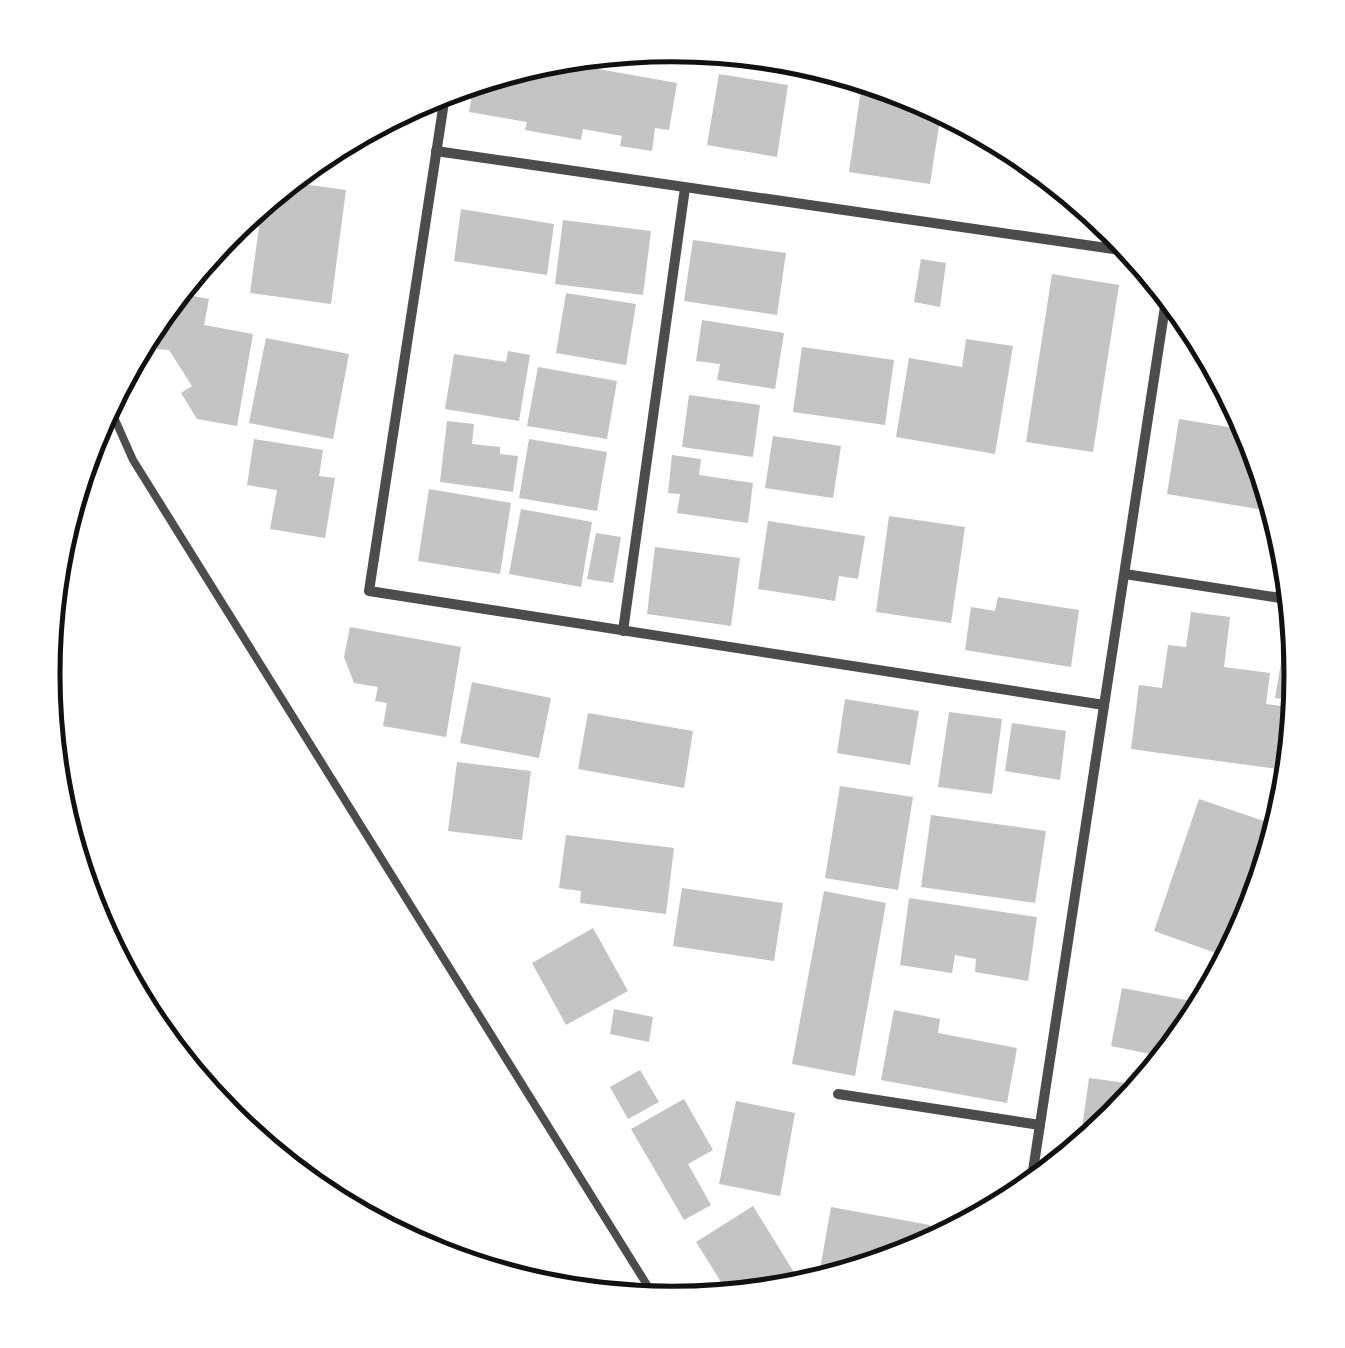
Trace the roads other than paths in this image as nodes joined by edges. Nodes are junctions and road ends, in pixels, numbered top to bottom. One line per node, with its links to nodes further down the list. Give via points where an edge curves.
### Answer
1 (443, 106): 2 (street)
2 (436, 152): 3 (street); 9 (street, via 369,591)
3 (685, 188): 4 (street); 9 (street)
4 (1114, 249)
5 (1165, 310): 7 (street)
6 (115, 420): 14 (lane, via 133,460)
7 (1126, 574): 8 (street); 10 (street)
8 (1280, 597)
9 (622, 631): 10 (street)
10 (1104, 705): 12 (street)
11 (838, 1094): 12 (street)
12 (1040, 1125): 13 (street)
13 (1033, 1168)
14 (648, 1285)

